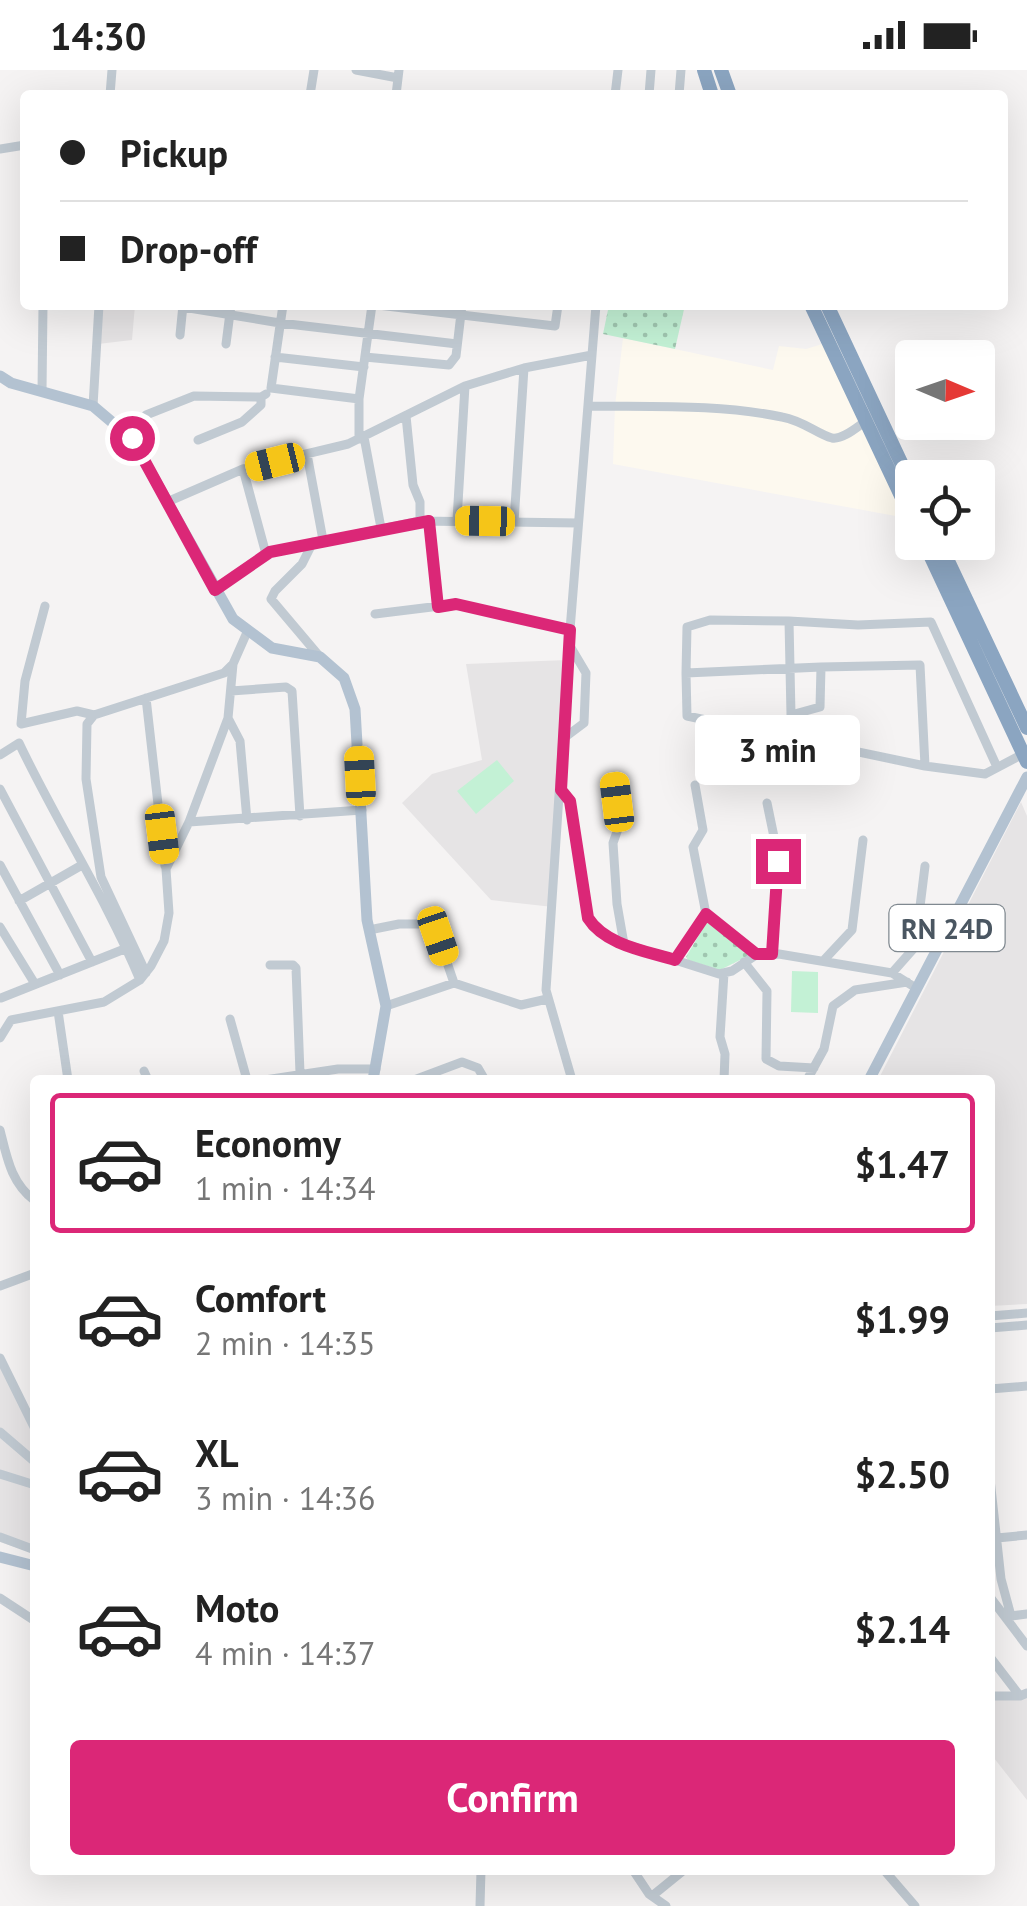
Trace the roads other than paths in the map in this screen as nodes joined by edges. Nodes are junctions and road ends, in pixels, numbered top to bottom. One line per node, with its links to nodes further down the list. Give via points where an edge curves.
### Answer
1 (356, 70): 2 (street)
2 (399, 74)
3 (42, 310): 27 (street)
4 (99, 310): 30 (street)
5 (183, 310): 17 (street)
6 (230, 310): 18 (street)
7 (234, 310): 15 (street)
8 (282, 310): 15 (street)
9 (374, 310): 16 (street)
10 (461, 310): 11 (street, via 555,326); 19 (street)
11 (557, 310)
12 (596, 310): 20 (street)
13 (813, 310): 34 (highway)
14 (830, 310): 38 (highway)
15 (280, 323): 16 (street); 21 (street)
16 (368, 334): 19 (street); 22 (street)
17 (180, 335)
18 (226, 344)
19 (457, 344): 22 (street, via 449,365)
20 (592, 355): 23 (street); 31 (street)
21 (275, 357): 22 (street); 26 (street)
22 (365, 362): 29 (street)
23 (524, 368): 25 (street); 44 (street)
24 (0, 376): 27 (main road)
25 (465, 386): 33 (street); 42 (street)
26 (271, 388): 28 (street); 29 (street)
27 (42, 391): 30 (main road)
28 (261, 397): 32 (street, via 194,396); 36 (street, via 242,422)
29 (359, 399): 35 (street)
30 (93, 406): 41 (main road, via 132,438)
31 (588, 406): 34 (street, via 780,416 832,438); 45 (street)
32 (146, 415)
33 (406, 416): 35 (street); 43 (street, via 412,485)
34 (866, 420): 40 (highway)
35 (361, 438): 37 (street); 46 (street)
36 (198, 440)
37 (307, 454): 39 (street); 47 (street)
38 (900, 460)
39 (243, 470): 41 (street); 48 (street)
40 (895, 482)
41 (167, 502): 51 (main road)
42 (457, 520): 43 (street); 44 (street)
43 (424, 521): 46 (street); 53 (street)
44 (514, 522): 45 (street)
45 (578, 523): 57 (street)
46 (381, 528): 47 (street)
47 (318, 541): 48 (street); 59 (street, via 272,598)
48 (266, 554): 51 (street)
49 (932, 560): 73 (highway)
50 (948, 560): 69 (highway)
51 (215, 590): 56 (main road)
52 (45, 606): 66 (street, via 21,724 76,711)
53 (438, 607): 54 (street); 57 (street, via 456,604)
54 (375, 614)
55 (789, 622): 62 (street); 63 (street, via 710,620 688,628); 75 (street, via 931,622)
56 (248, 630): 59 (main road, via 272,648); 60 (street)
57 (570, 630): 58 (street)
58 (569, 645): 71 (street); 71 (street, via 586,673 584,723)
59 (320, 658): 82 (main road, via 344,678 355,710)
60 (232, 664): 64 (street); 65 (street)
61 (820, 668): 62 (street); 67 (street, via 820,707); 74 (street, via 920,665)
62 (788, 670): 63 (street); 67 (street)
63 (686, 674): 70 (street, via 687,716)
64 (231, 691): 68 (street); 83 (street, via 292,691)
65 (146, 698): 66 (street); 90 (street)
66 (94, 714): 105 (street, via 87,724 86,779 101,877)
67 (791, 715): 70 (street)
68 (228, 718): 84 (street, via 240,740); 85 (street)
69 (1027, 728)
70 (785, 736): 74 (street)
71 (564, 738): 80 (street)
72 (0, 754): 88 (street, via 19,743)
73 (1025, 758): 75 (street)
74 (925, 766): 75 (street, via 985,774)
75 (997, 767)
76 (1027, 776): 111 (main road, RN 24D)
77 (614, 780): 96 (street)
78 (695, 785): 93 (street, via 703,830 693,847)
79 (0, 789): 91 (street)
80 (561, 790): 96 (street, via 570,801 588,918); 113 (street)
81 (767, 803): 99 (street, via 778,861)
82 (362, 810): 83 (street); 95 (main road)
83 (300, 816): 84 (street)
84 (247, 820): 85 (street)
85 (189, 822): 90 (street)
86 (863, 840): 101 (street, via 852,930)
87 (0, 865): 92 (street)
88 (82, 865): 91 (street); 97 (street)
89 (925, 866): 107 (street, via 915,947)
90 (166, 868): 105 (street, via 164,941)
91 (50, 882): 92 (street); 102 (street)
92 (19, 901): 108 (street)
93 (706, 914): 98 (street); 100 (street)
94 (0, 926): 110 (street)
95 (370, 930): 109 (street, via 427,924 438,936); 114 (main road)
96 (624, 944): 100 (street)
97 (127, 948): 102 (street); 105 (street)
98 (756, 954): 99 (street); 103 (street)
99 (772, 954): 101 (street)
100 (675, 960): 106 (street)
101 (824, 960): 107 (street)
102 (92, 962): 108 (street)
103 (744, 962): 106 (street); 119 (street, via 767,991 766,1059)
104 (270, 965): 120 (street, via 296,968)
105 (145, 970): 115 (street, via 104,1002)
106 (724, 973): 128 (street)
107 (892, 973): 111 (street)
108 (60, 976): 110 (street)
109 (454, 983): 113 (street, via 521,1005); 114 (street)
110 (35, 984): 112 (street)
111 (912, 985): 119 (street, via 855,990 833,1006); 130 (main road, RN 24D)
112 (0, 997): 117 (street)
113 (547, 1000): 127 (street)
114 (386, 1006): 124 (main road)
115 (58, 1011): 117 (street); 121 (street)
116 (230, 1019): 122 (street)
117 (11, 1020): 118 (street)
118 (0, 1038)
119 (814, 1068): 129 (street)
120 (300, 1073): 123 (street); 124 (street)
121 (67, 1075)
122 (247, 1075)
123 (290, 1075)
124 (374, 1075)
125 (427, 1075): 126 (street, via 462,1062)
126 (482, 1075)
127 (570, 1075)
128 (724, 1075)
129 (810, 1075)
130 (871, 1075)
131 (0, 1130): 132 (street, via 20,1189)
132 (30, 1196)
133 (30, 1275): 134 (street)
134 (0, 1286)
135 (1027, 1313): 136 (street)
136 (995, 1316)
137 (1027, 1325): 138 (street)
138 (995, 1328)
139 (0, 1358): 142 (street)
140 (1027, 1386): 141 (street)
141 (995, 1389)
142 (30, 1419)
143 (0, 1432): 144 (street)
144 (30, 1458)
145 (0, 1474): 146 (street)
146 (30, 1486)
147 (995, 1528): 150 (street)
148 (1027, 1535): 150 (street)
149 (0, 1537): 151 (street)
150 (996, 1538): 157 (street)
151 (30, 1548)
152 (0, 1556): 153 (main road)
153 (30, 1565)
154 (0, 1598): 158 (street)
155 (995, 1602): 157 (street)
156 (1027, 1614): 157 (street)
157 (1009, 1616): 159 (street)
158 (30, 1618)
159 (1027, 1646)
160 (995, 1663): 161 (street)
161 (1023, 1694): 162 (street)
162 (995, 1696)
163 (481, 1875): 168 (street)
164 (637, 1875): 167 (street)
165 (678, 1875): 167 (street)
166 (888, 1875): 170 (street)
167 (652, 1896): 169 (street)
168 (480, 1906)
169 (666, 1906)
170 (915, 1906)

